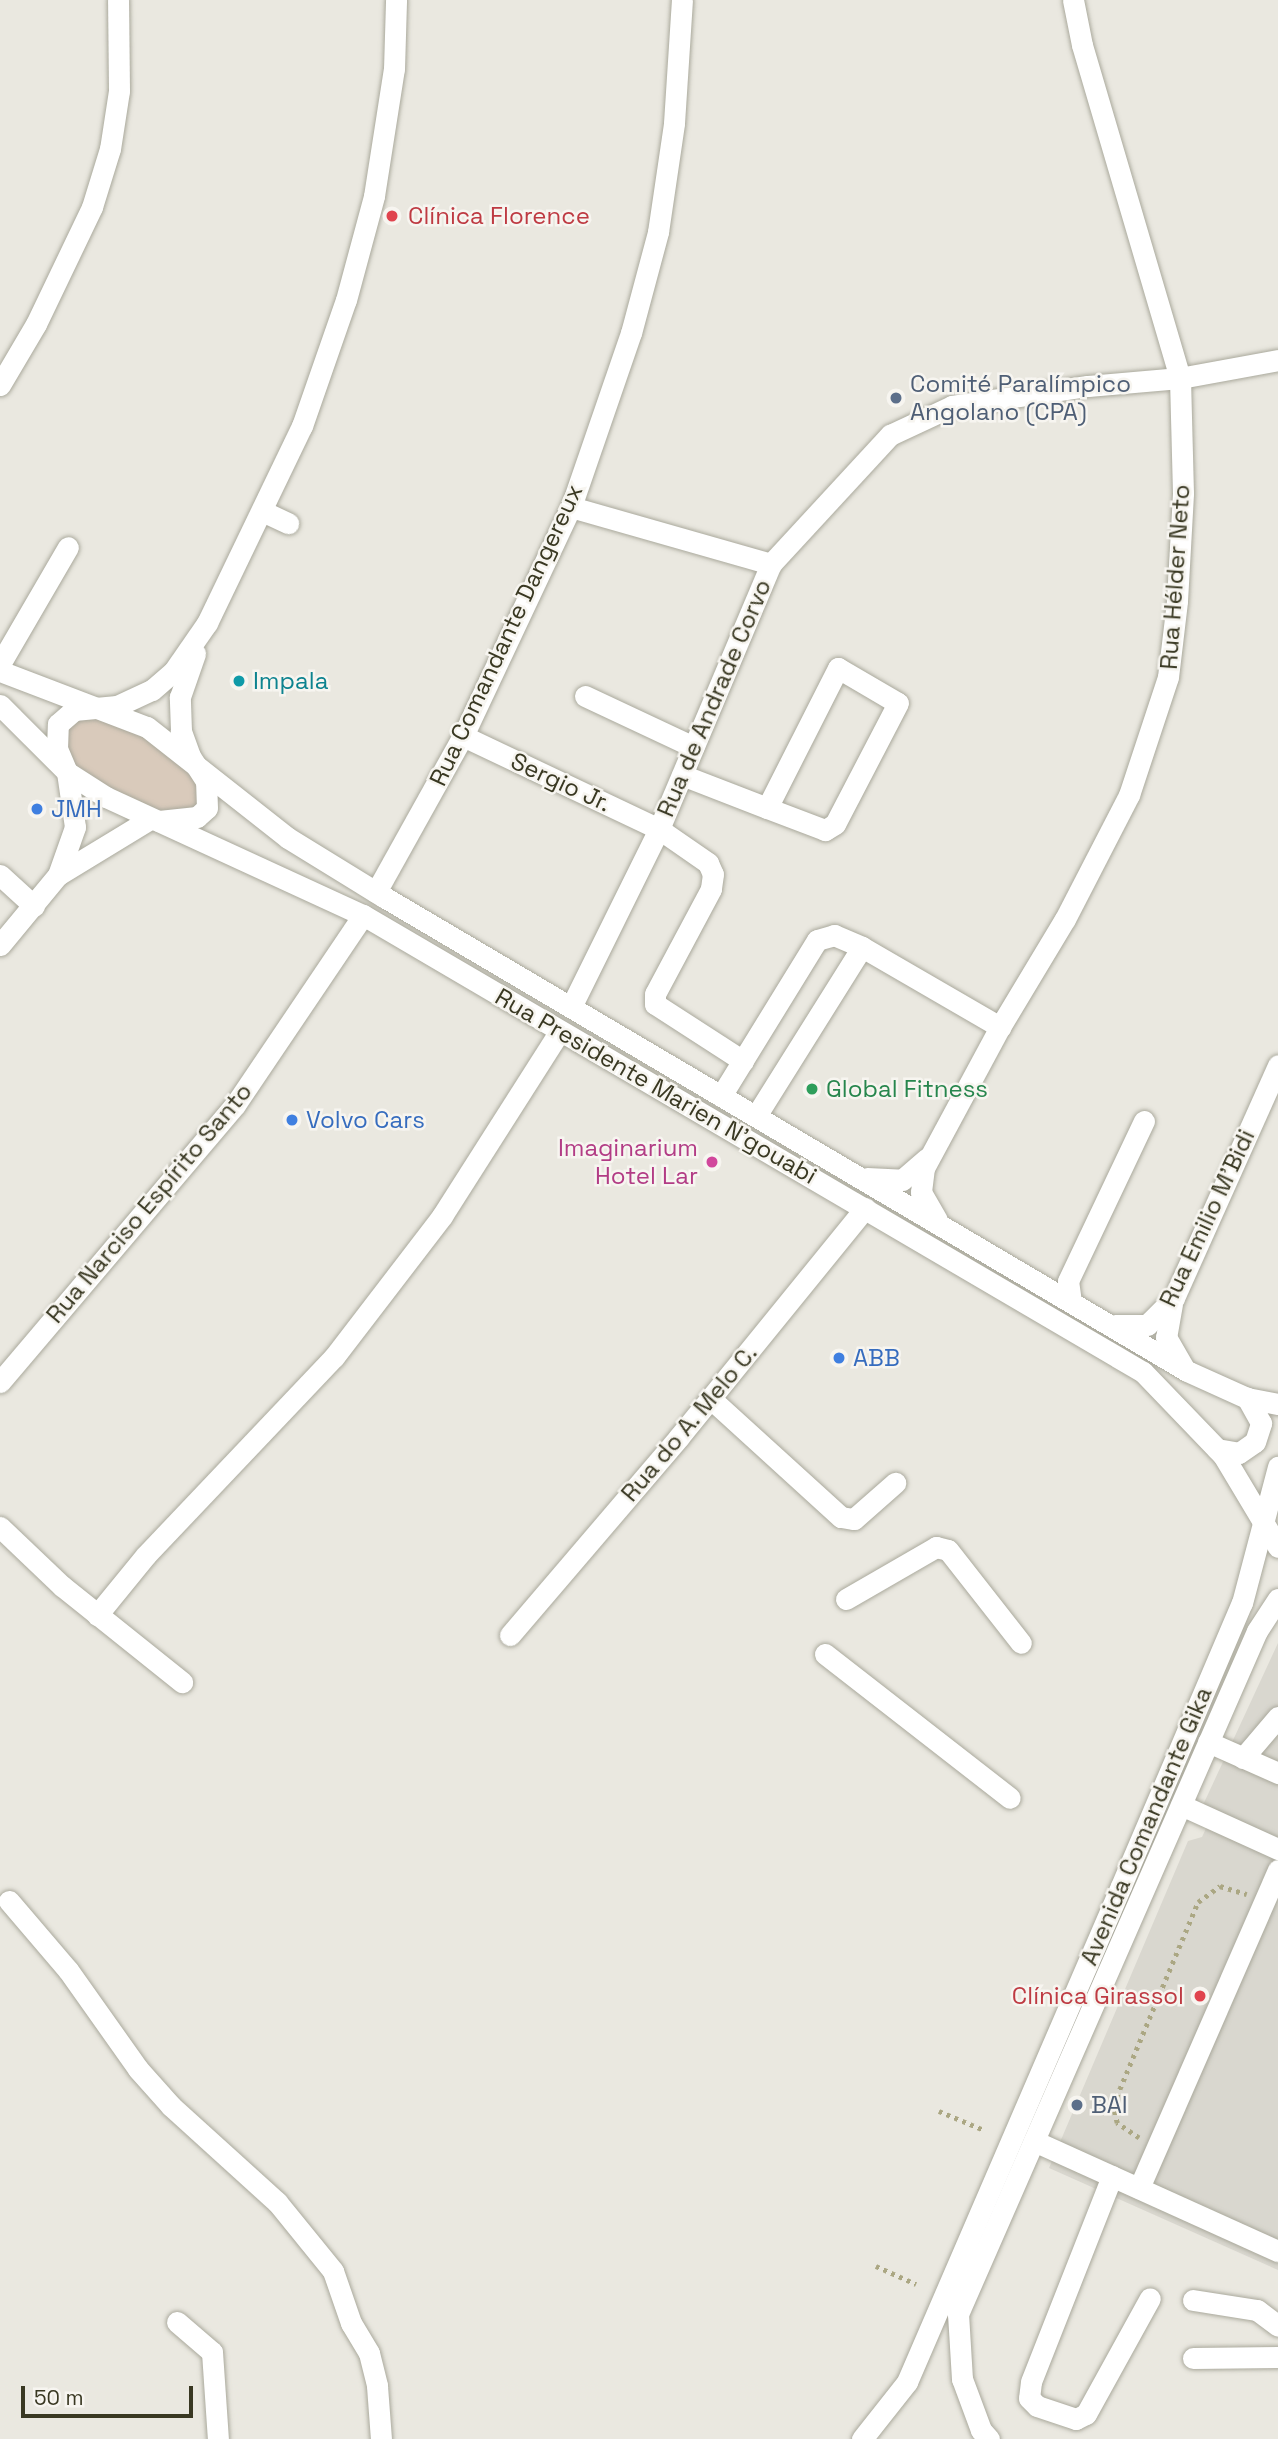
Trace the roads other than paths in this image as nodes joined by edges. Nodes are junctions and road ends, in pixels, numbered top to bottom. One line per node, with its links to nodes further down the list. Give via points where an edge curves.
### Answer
1 (118, 0): 7 (street, via 119,91 110,149 92,207 36,324)
2 (396, 0): 9 (street, via 394,69 374,196 346,300 302,426)
3 (682, 0): 8 (street, Rua Comandante Dangereux, via 674,123 657,232 631,333)
4 (1073, 0): 6 (street, Rua Hélder Neto, via 1082,45)
5 (1278, 360): 6 (street, Rua de Andrade Corvo)
6 (1180, 378): 12 (street, Rua de Andrade Corvo, via 953,406 918,419 890,435 864,460 827,508); 35 (street, Rua Hélder Neto, via 1182,540 1168,677 1129,795)
7 (0, 385)
8 (572, 507): 12 (street); 19 (street, Rua Comandante Dangereux)
9 (262, 512): 10 (street); 13 (street)
10 (287, 525)
11 (68, 547): 14 (street)
12 (771, 564): 20 (street, Rua de Andrade Corvo)
13 (207, 623): 18 (street, via 173,672 152,690 117,706); 21 (street, via 180,697 181,731)
14 (0, 664)
15 (0, 671): 18 (street, Rua Presidente Marien N'gouabi)
16 (584, 696): 20 (street)
17 (0, 705): 22 (street, Rua Presidente Marien N'gouabi)
18 (100, 705): 21 (street, Rua Presidente Marien N'gouabi, via 147,727); 22 (street, via 75,709 58,724 57,749)
19 (463, 736): 26 (street, Sergio Jr.); 29 (street, Rua Comandante Dangereux)
20 (694, 747): 23 (street, Rua de Andrade Corvo)
21 (190, 756): 25 (street, via 206,781 207,808 197,817); 29 (street, Rua Presidente Marien N'gouabi, via 288,838)
22 (67, 772): 25 (street, Rua Presidente Marien N'gouabi); 28 (street, via 75,827)
23 (682, 775): 24 (street); 26 (street, Rua de Andrade Corvo)
24 (766, 808): 24 (street, via 825,830 835,824 898,703 838,668)
25 (152, 820): 28 (street); 31 (street, Rua Presidente Marien N'gouabi)
26 (659, 829): 34 (street, Rua de Andrade Corvo); 37 (street, Sergio Jr., via 696,851 713,874 711,889 655,994 655,1004)
27 (0, 875): 30 (street)
28 (58, 875): 30 (street)
29 (376, 892): 34 (street, Rua Presidente Marien N'gouabi)
30 (34, 906): 32 (street)
31 (363, 915): 36 (street, Rua Presidente Marien N'gouabi); 50 (street, Rua Narciso Espírito Santo, via 234,1105)
32 (0, 945)
33 (862, 947): 35 (street); 37 (street, via 834,935 817,940); 40 (street)
34 (571, 1007): 39 (street, Rua Presidente Marien N'gouabi)
35 (1000, 1027): 42 (street, Rua Hélder Neto)
36 (560, 1031): 44 (street, Rua Presidente Marien N'gouabi); 62 (street, via 442,1216 334,1357 146,1555)
37 (743, 1061): 39 (street)
38 (1278, 1065): 47 (street, Rua Emilio M'Bidi)
39 (721, 1096): 40 (street, Rua Presidente Marien N'gouabi)
40 (756, 1116): 43 (street, Rua Presidente Marien N'gouabi)
41 (1144, 1121): 46 (street)
42 (930, 1154): 43 (street, Rua Hélder Neto, via 902,1180 878,1182); 45 (street, Rua Hélder Neto, via 921,1192)
43 (855, 1174): 45 (street, Rua Presidente Marien N'gouabi)
44 (864, 1208): 51 (street, Rua do A. Melo C.); 54 (street, Rua Presidente Marien N'gouabi, via 1143,1372)
45 (940, 1225): 46 (street, Rua Presidente Marien N'gouabi)
46 (1058, 1285): 48 (street, via 1071,1302)
47 (1174, 1298): 48 (street, Rua Emilio M'Bidi, via 1147,1325 1122,1327); 49 (street, via 1166,1337)
48 (1105, 1322): 49 (street)
49 (1187, 1371): 52 (street)
50 (0, 1382)
51 (710, 1398): 56 (street, via 841,1517 854,1519); 63 (street, Rua do A. Melo C.)
52 (1247, 1398): 53 (street); 54 (street, via 1261,1423 1255,1442 1239,1453)
53 (1278, 1404)
54 (1217, 1449): 58 (street, Rua Presidente Marien N'gouabi)
55 (1278, 1467): 58 (street, Avenida Comandante Gika)
56 (895, 1483)
57 (0, 1527): 62 (street)
58 (1263, 1528): 59 (street, Rua Presidente Marien N'gouabi); 86 (street, Avenida Comandante Gika, via 1235,1621 907,2382)
59 (1278, 1547)
60 (846, 1599): 64 (street, via 936,1548 948,1550)
61 (1278, 1599): 68 (street, Avenida Comandante Gika, via 1257,1631)
62 (97, 1615): 66 (street)
63 (510, 1635)
64 (1021, 1643)
65 (825, 1654): 71 (street)
66 (182, 1682)
67 (1278, 1717): 69 (street)
68 (1208, 1742): 69 (street); 72 (street, Avenida Comandante Gika)
69 (1243, 1758): 70 (street)
70 (1278, 1773)
71 (1010, 1798)
72 (1181, 1805): 73 (street); 76 (street, Avenida Comandante Gika)
73 (1278, 1849)
74 (1278, 1870): 78 (street)
75 (9, 1901): 89 (street, via 68,1970 138,2069 171,2106 277,2202 333,2271 351,2323 369,2353)
76 (1034, 2141): 77 (street); 87 (street, Avenida Comandante Gika, via 958,2314 962,2379)
77 (1112, 2176): 78 (street); 80 (street, via 1031,2382 1030,2398 1037,2406 1076,2419 1086,2414)
78 (1139, 2188): 79 (street)
79 (1278, 2251)
80 (1150, 2298)
81 (1193, 2300): 83 (street, via 1257,2310)
82 (177, 2322): 88 (street, via 212,2352)
83 (1278, 2326)
84 (1278, 2357): 85 (street)
85 (1193, 2358)
86 (872, 2435)
87 (980, 2436)
88 (218, 2439)
89 (381, 2439)

